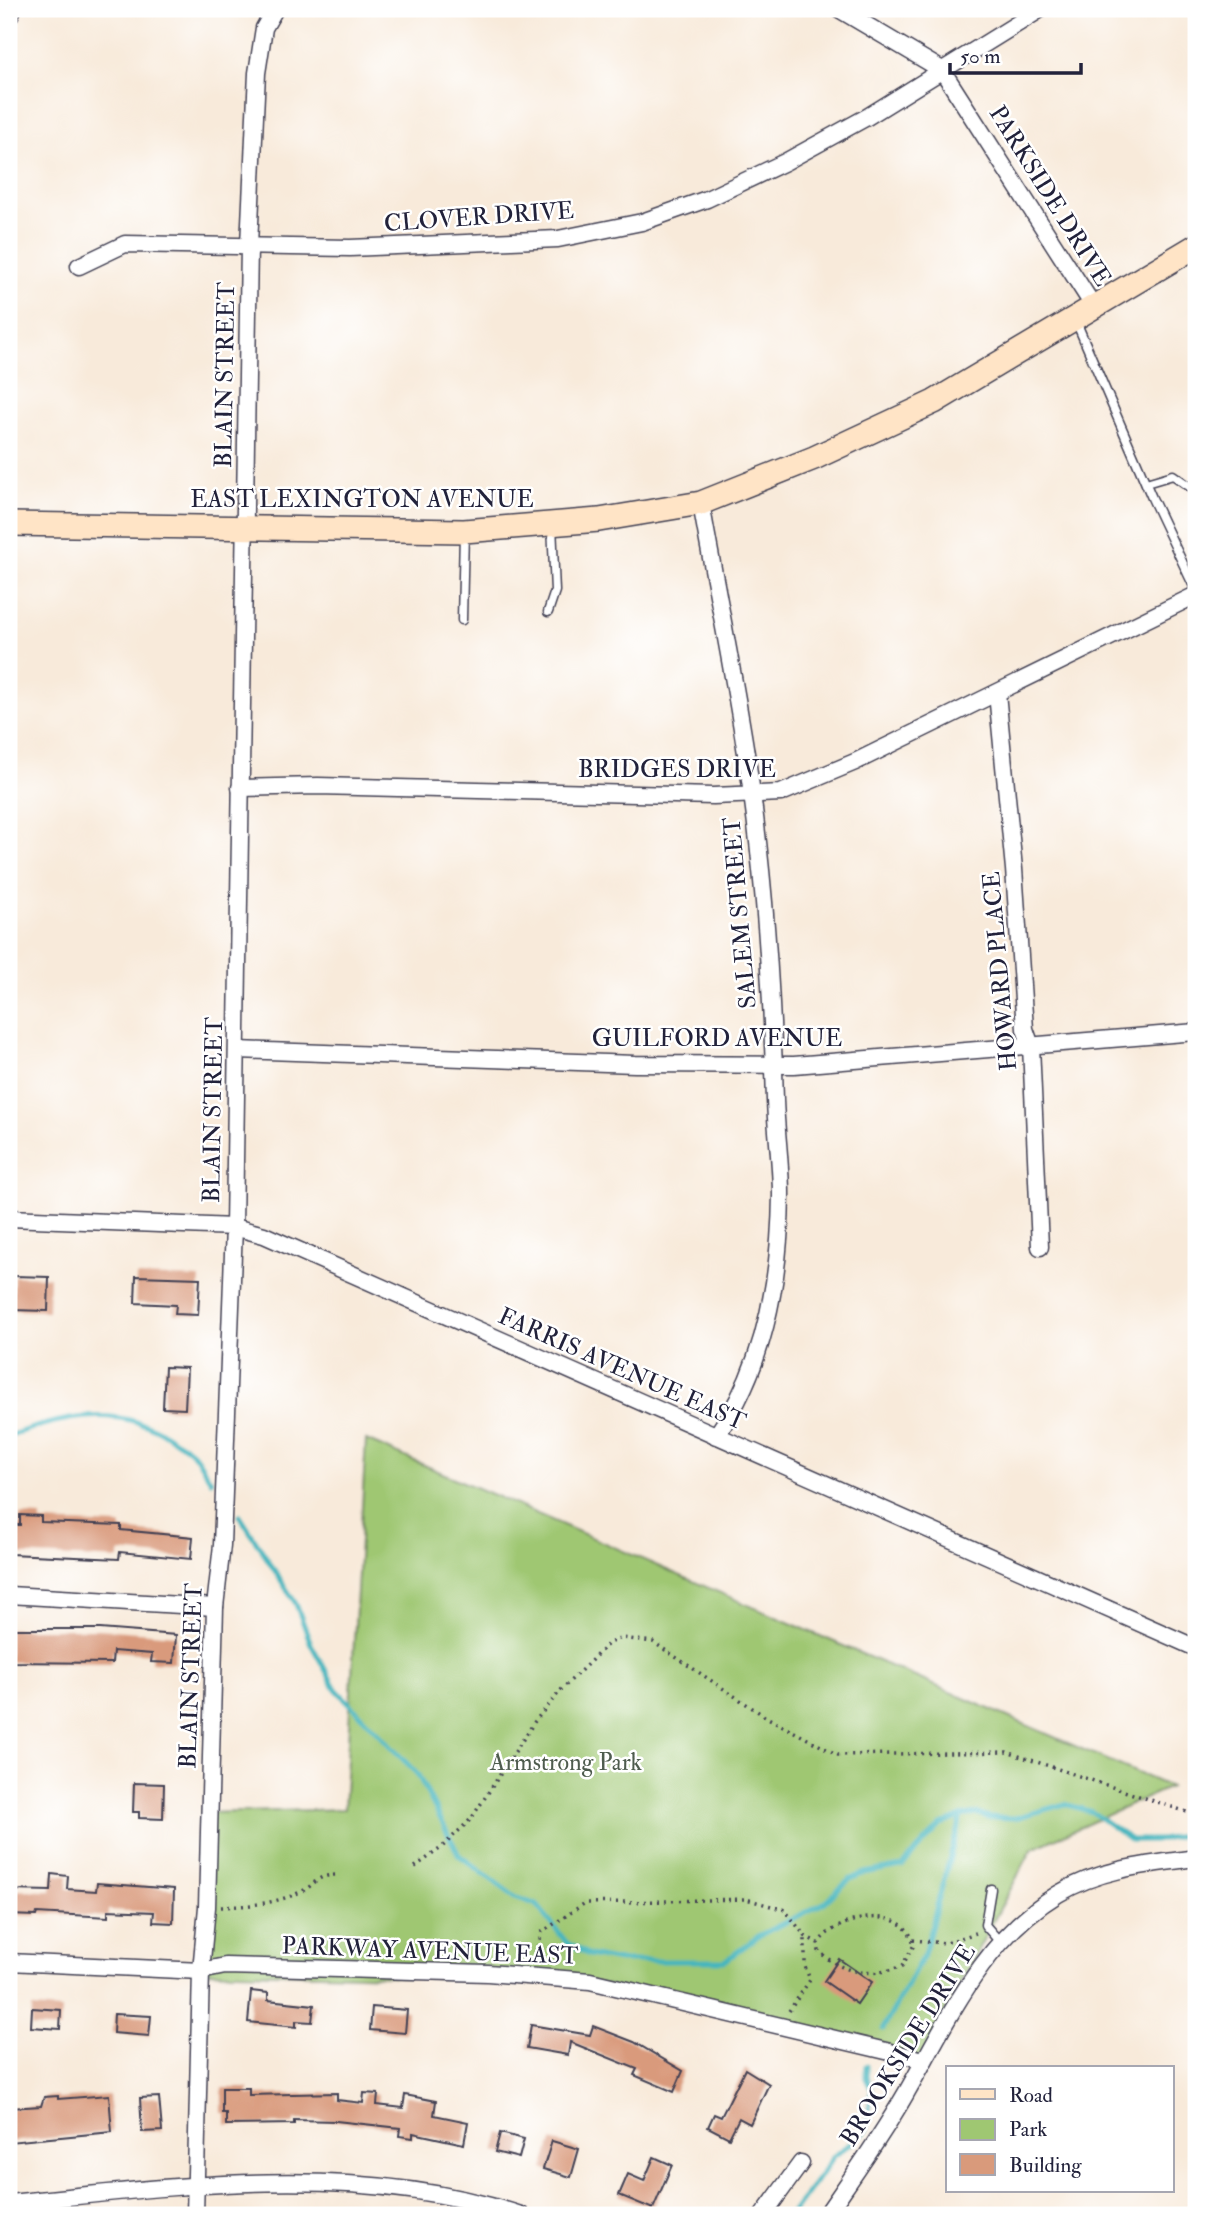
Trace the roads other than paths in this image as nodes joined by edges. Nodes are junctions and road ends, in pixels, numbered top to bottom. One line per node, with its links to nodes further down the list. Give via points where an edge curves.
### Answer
1 (13, 9): 5 (street)
2 (275, 9): 7 (street, BLAIN STREET, via 264,28 257,73)
3 (839, 9): 6 (street, PARKSIDE DRIVE)
4 (1041, 9): 6 (street, CLOVER DRIVE)
5 (9, 17)
6 (942, 70): 7 (street, CLOVER DRIVE, via 785,162 708,199 642,222 558,239 351,248); 10 (street, PARKSIDE DRIVE)
7 (249, 245): 9 (street, CLOVER DRIVE, via 125,244); 16 (street, BLAIN STREET)
8 (1196, 246): 10 (main road, EAST LEXINGTON AVENUE)
9 (79, 266)
10 (1084, 313): 11 (lane); 13 (main road, EAST LEXINGTON AVENUE, via 933,402 814,458)
11 (1146, 483): 12 (lane, via 1172,475); 18 (lane)
12 (1196, 491)
13 (701, 503): 15 (main road, EAST LEXINGTON AVENUE); 23 (street, SALEM STREET)
14 (9, 524): 16 (main road, EAST LEXINGTON AVENUE)
15 (552, 525): 17 (main road, EAST LEXINGTON AVENUE); 19 (lane, via 555,591)
16 (245, 527): 17 (main road, EAST LEXINGTON AVENUE); 22 (street, BLAIN STREET)
17 (464, 531): 20 (lane)
18 (1196, 593): 21 (street, BRIDGES DRIVE)
19 (548, 612)
20 (462, 620)
21 (997, 693): 23 (street, BRIDGES DRIVE, via 782,793); 25 (street, HOWARD PLACE, via 1025,1029)
22 (240, 788): 23 (street, BRIDGES DRIVE); 26 (street, BLAIN STREET)
23 (752, 795): 27 (street, SALEM STREET)
24 (1196, 1032): 25 (street, GUILFORD AVENUE)
25 (1031, 1046): 27 (street, GUILFORD AVENUE); 30 (street, HOWARD PLACE)
26 (238, 1050): 27 (street, GUILFORD AVENUE); 29 (street, BLAIN STREET)
27 (776, 1065): 31 (street, SALEM STREET, via 781,1194 776,1272 755,1361)
28 (9, 1217): 29 (street, FARRIS AVENUE EAST)
29 (233, 1227): 31 (street, FARRIS AVENUE EAST, via 264,1235); 33 (street, BLAIN STREET, via 222,1545)
30 (1040, 1247)
31 (716, 1436): 34 (street, FARRIS AVENUE EAST)
32 (9, 1595): 33 (street)
33 (215, 1606): 39 (street, BLAIN STREET, via 207,1907)
34 (1196, 1648)
35 (1196, 1858): 37 (street, BROOKSIDE DRIVE, via 1138,1865 1059,1893)
36 (991, 1889): 37 (lane, via 985,1925)
37 (1000, 1942): 40 (street, BROOKSIDE DRIVE, via 958,2000)
38 (9, 1962): 39 (street, PARKWAY AVENUE EAST)
39 (201, 1970): 40 (street, PARKWAY AVENUE EAST, via 225,1966 590,1981); 42 (street, BLAIN STREET)
40 (924, 2060): 47 (street, BROOKSIDE DRIVE, via 871,2151)
41 (801, 2164): 46 (street)
42 (198, 2185): 43 (street); 44 (street, BLAIN STREET); 45 (street, via 338,2184 417,2191 469,2199)
43 (9, 2203)
44 (195, 2215)
45 (521, 2215)
46 (763, 2215)
47 (825, 2215)

